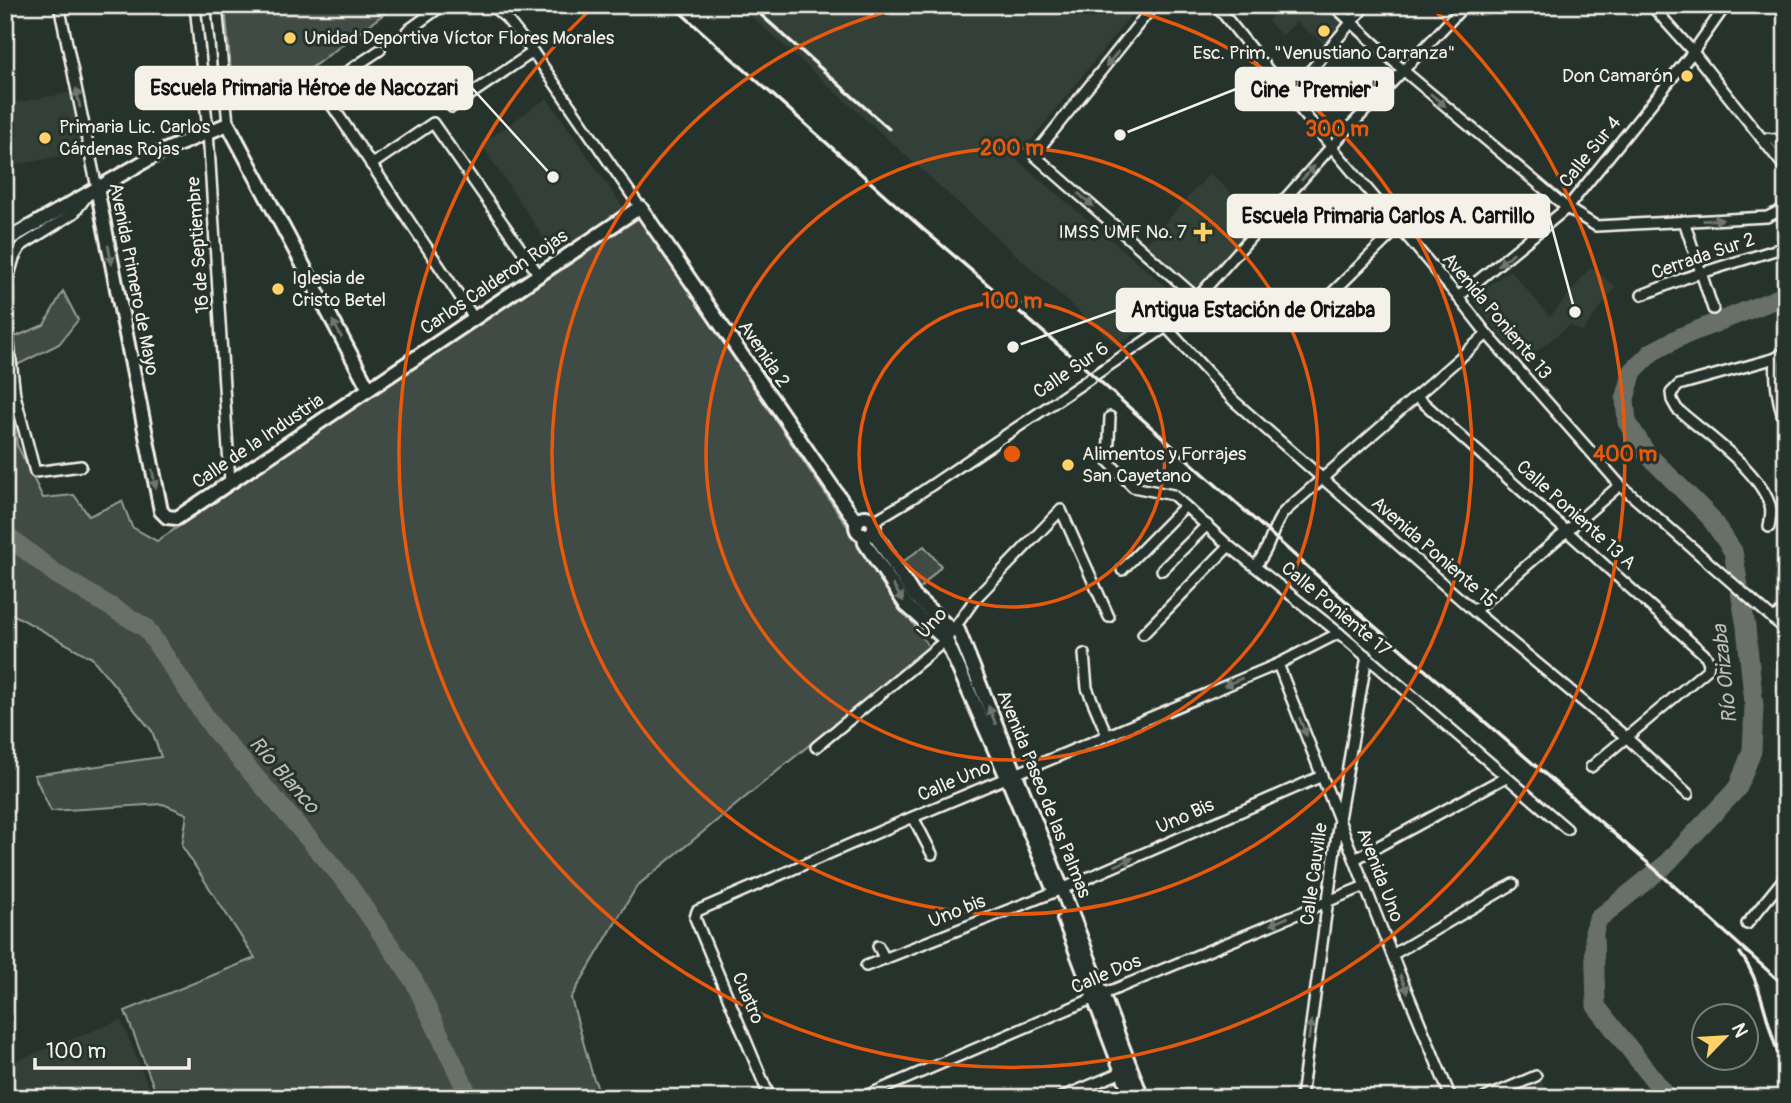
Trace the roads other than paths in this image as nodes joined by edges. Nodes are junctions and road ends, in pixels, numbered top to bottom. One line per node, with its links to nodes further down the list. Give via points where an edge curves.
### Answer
1 (59, 5): 28 (street, Avenida Primero de Mayo, one-way to 1)
2 (195, 5): 22 (street, 16 de Septiembre)
3 (217, 5): 21 (street)
4 (443, 5): 14 (street)
5 (491, 5): 16 (street)
6 (1154, 5): 40 (street, one-way to 40, via 1034,155)
7 (1216, 5): 19 (street, Avenida Poniente 13)
8 (1333, 5): 13 (street)
9 (1366, 5): 13 (street)
10 (1465, 5): 18 (street, Calle Sur 6)
11 (1651, 5): 17 (street)
12 (1726, 5): 17 (street, Calle Sur 4)
13 (1351, 22): 18 (street); 19 (street)
14 (407, 31)
15 (380, 50): 26 (street, via 321,89)
16 (533, 52): 20 (street); 29 (street)
17 (1693, 52): 23 (street); 30 (street, Calle Sur 4)
18 (1404, 71): 24 (street, Calle Sur 6); 30 (street, one-way to 30)
19 (1289, 96): 24 (street, Avenida Poniente 13)
20 (452, 107)
21 (228, 124): 22 (street); 48 (street, one-way to 21)
22 (208, 131): 28 (street); 54 (street, 16 de Septiembre)
23 (1760, 138): 25 (street, via 1774,139); 27 (street)
24 (1331, 147): 33 (street, Avenida Poniente 13); 40 (street, Calle Sur 6, one-way to 24)
25 (1786, 153)
26 (371, 165): 37 (street, via 433,123); 43 (street)
27 (1786, 169)
28 (93, 191): 34 (street); 52 (street, via 74,213 21,246 8,279 15,396 35,472); 57 (street, Avenida Primero de Mayo, one-way to 57, via 161,511)
29 (640, 207): 37 (street, Carlos Calderon Rojas); 60 (street, Avenida 2)
30 (1567, 208): 32 (street, via 1596,226); 39 (street, Calle Sur 4, one-way to 39)
31 (1786, 208): 32 (street, one-way to 31, via 1767,216)
32 (1684, 221): 36 (street)
33 (1399, 227): 39 (street, Avenida Poniente 13); 41 (street)
34 (5, 241)
35 (1775, 250): 36 (street, Cerrada Sur 2)
36 (1701, 273): 38 (street, Cerrada Sur 2); 42 (street)
37 (539, 275): 43 (street, Carlos Calderon Rojas)
38 (1642, 295)
39 (1458, 297): 45 (street, Avenida Poniente 13)
40 (1197, 298): 44 (street, Calle Sur 6)
41 (1327, 299)
42 (1713, 309)
43 (474, 318): 48 (street, Carlos Calderon Rojas)
44 (1166, 327): 53 (street, Avenida Poniente 15, via 1234,401); 60 (street, Calle Sur 6)
45 (1487, 334): 49 (street); 55 (street, Avenida Poniente 13)
46 (1786, 351): 47 (street)
47 (1776, 358): 51 (street); 59 (street, via 1679,385 1671,393 1678,409 1754,477 1769,502)
48 (369, 389): 54 (street, Calle de la Industria)
49 (1416, 396): 53 (street); 61 (street, Calle Poniente 13 A)
50 (1110, 417): 56 (street, Calle Poniente 17, via 1108,461 1133,487 1173,495)
51 (1786, 425)
52 (81, 466)
53 (1322, 478): 63 (street, via 1279,519 1266,554); 67 (street, Avenida Poniente 15)
54 (230, 482): 57 (street, Calle de la Industria, via 177,519)
55 (1620, 485): 61 (street); 69 (street, Avenida Poniente 13)
56 (1185, 506): 58 (street, Calle Poniente 17); 64 (street)
57 (167, 516)
58 (1207, 525): 62 (street, Calle Poniente 17); 65 (street)
59 (1769, 527)
60 (867, 528): 73 (street, Avenida Paseo de las Palmas, via 865,543 906,606)
61 (1568, 530): 67 (street); 78 (street, Calle Poniente 13 A, via 1709,663 1708,670)
62 (1229, 546): 63 (street, Calle Poniente 17); 72 (street)
63 (1256, 565): 71 (street, Calle Poniente 17)
64 (1122, 570)
65 (1162, 570)
66 (1786, 606): 69 (street)
67 (1474, 611): 78 (street, Avenida Poniente 15)
68 (1109, 617): 73 (street, Uno, via 1061,510 975,598)
69 (1774, 620): 70 (street, Avenida Poniente 13)
70 (1786, 631)
71 (1339, 633): 75 (street, Calle Poniente 17); 76 (street, Calle Uno)
72 (1143, 634)
73 (949, 635): 79 (street, Uno); 81 (street, Avenida Paseo de las Palmas)
74 (1084, 654): 77 (street, via 1087,688)
75 (1367, 656): 83 (street, Calle Poniente 17); 86 (street, Calle Cauville)
76 (1278, 664): 77 (street, Calle Uno, one-way to 77); 82 (street, Avenida Uno, one-way to 82)
77 (1107, 735): 81 (street, Calle Uno)
78 (1626, 737): 80 (street); 84 (street, Avenida Poniente 15)
79 (816, 747)
80 (1591, 767)
81 (1011, 776): 85 (street, Calle Uno); 93 (street, Avenida Paseo de las Palmas)
82 (1322, 776): 86 (street, Avenida Uno); 93 (street, Uno Bis, one-way to 82)
83 (1506, 777): 87 (street, Calle Poniente 17); 89 (street)
84 (1688, 794)
85 (913, 817): 88 (street); 95 (street, Calle Uno)
86 (1339, 819): 89 (street, Avenida Uno); 94 (street, Calle Cauville)
87 (1567, 829)
88 (932, 854)
89 (1355, 859): 92 (street, Avenida Uno)
90 (1786, 876): 96 (street)
91 (1513, 884): 98 (street)
92 (1365, 886): 94 (street, Calle Dos); 98 (street, Avenida Uno)
93 (1058, 890): 99 (street, Uno bis); 101 (street, Avenida Paseo de las Palmas)
94 (1328, 901): 101 (street, Calle Dos, one-way to 101); 109 (street, Calle Cauville, one-way to 94)
95 (697, 911): 104 (street, Cuatro, via 695,918)
96 (1747, 924)
97 (878, 946): 99 (street)
98 (1392, 954): 110 (street, Avenida Uno, one-way to 110)
99 (884, 959): 100 (street, Uno bis)
100 (866, 966)
101 (1097, 997): 102 (street, Avenida Paseo de las Palmas); 105 (street, Calle Dos); 108 (street, Avenida Paseo de las Palmas)
102 (1122, 1072): 106 (street); 107 (street, Avenida Paseo de las Palmas)
103 (1536, 1076): 111 (street)
104 (771, 1098)
105 (861, 1098)
106 (1060, 1098)
107 (1132, 1098)
108 (1142, 1098)
109 (1301, 1098)
110 (1451, 1098)
111 (1485, 1098)

